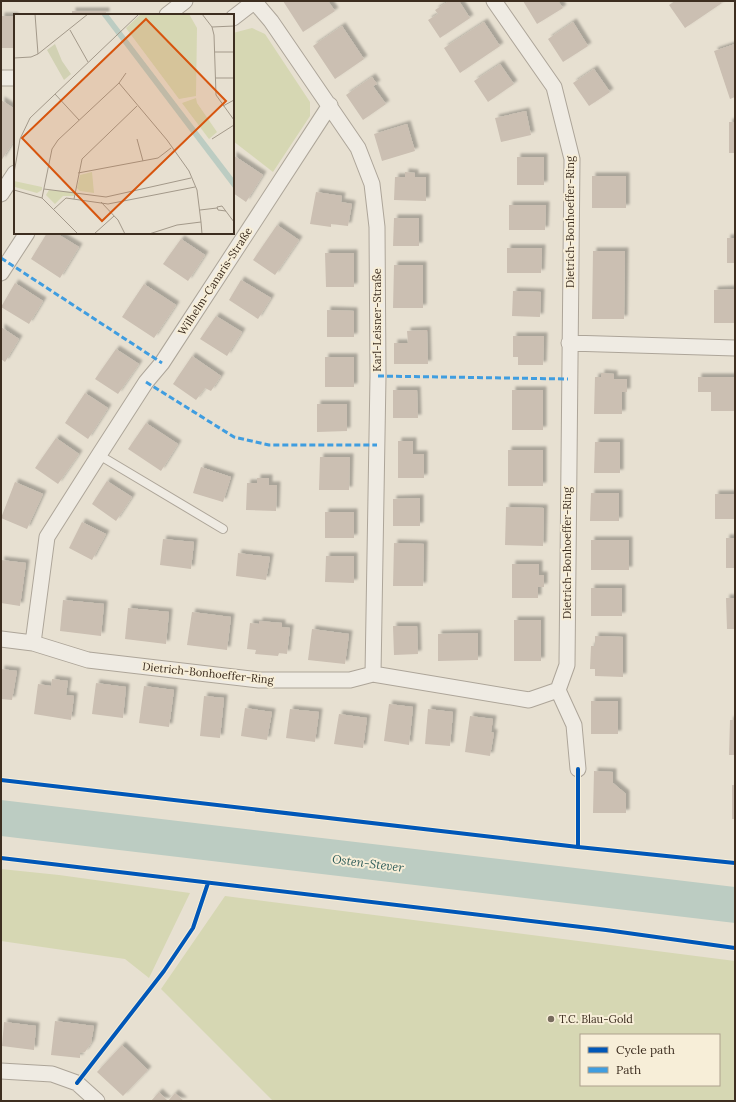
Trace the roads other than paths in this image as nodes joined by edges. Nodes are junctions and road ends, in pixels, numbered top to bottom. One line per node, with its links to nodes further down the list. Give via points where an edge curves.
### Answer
1 (185, 1): 4 (street)
2 (254, 1): 5 (street); 8 (street, Karl-Leisner-Straße)
3 (494, 1): 13 (street, Dietrich-Bonhoeffer-Ring, via 554,87 572,159)
4 (168, 14)
5 (234, 17)
6 (1, 78): 7 (street)
7 (14, 78)
8 (330, 105): 15 (street, Wilhelm-Canaris-Straße, via 162,363 146,382); 19 (street, Karl-Leisner-Straße, via 358,148 372,184 377,227)
9 (14, 174): 10 (street)
10 (1, 194)
11 (26, 234): 12 (street)
12 (1, 273)
13 (569, 344): 14 (street); 20 (street, Dietrich-Bonhoeffer-Ring, via 566,665)
14 (735, 348)
15 (98, 455): 16 (lane); 18 (street, Wilhelm-Canaris-Straße, via 47,537)
16 (223, 529)
17 (1, 639): 18 (street, Dietrich-Bonhoeffer-Ring)
18 (33, 643): 19 (street, Dietrich-Bonhoeffer-Ring, via 88,660 259,680 350,680)
19 (373, 674): 20 (street, Dietrich-Bonhoeffer-Ring, via 529,700)
20 (558, 690): 21 (street, via 574,726)
21 (578, 769)
22 (1, 1071): 23 (street, via 52,1074 77,1083)
23 (97, 1101)

